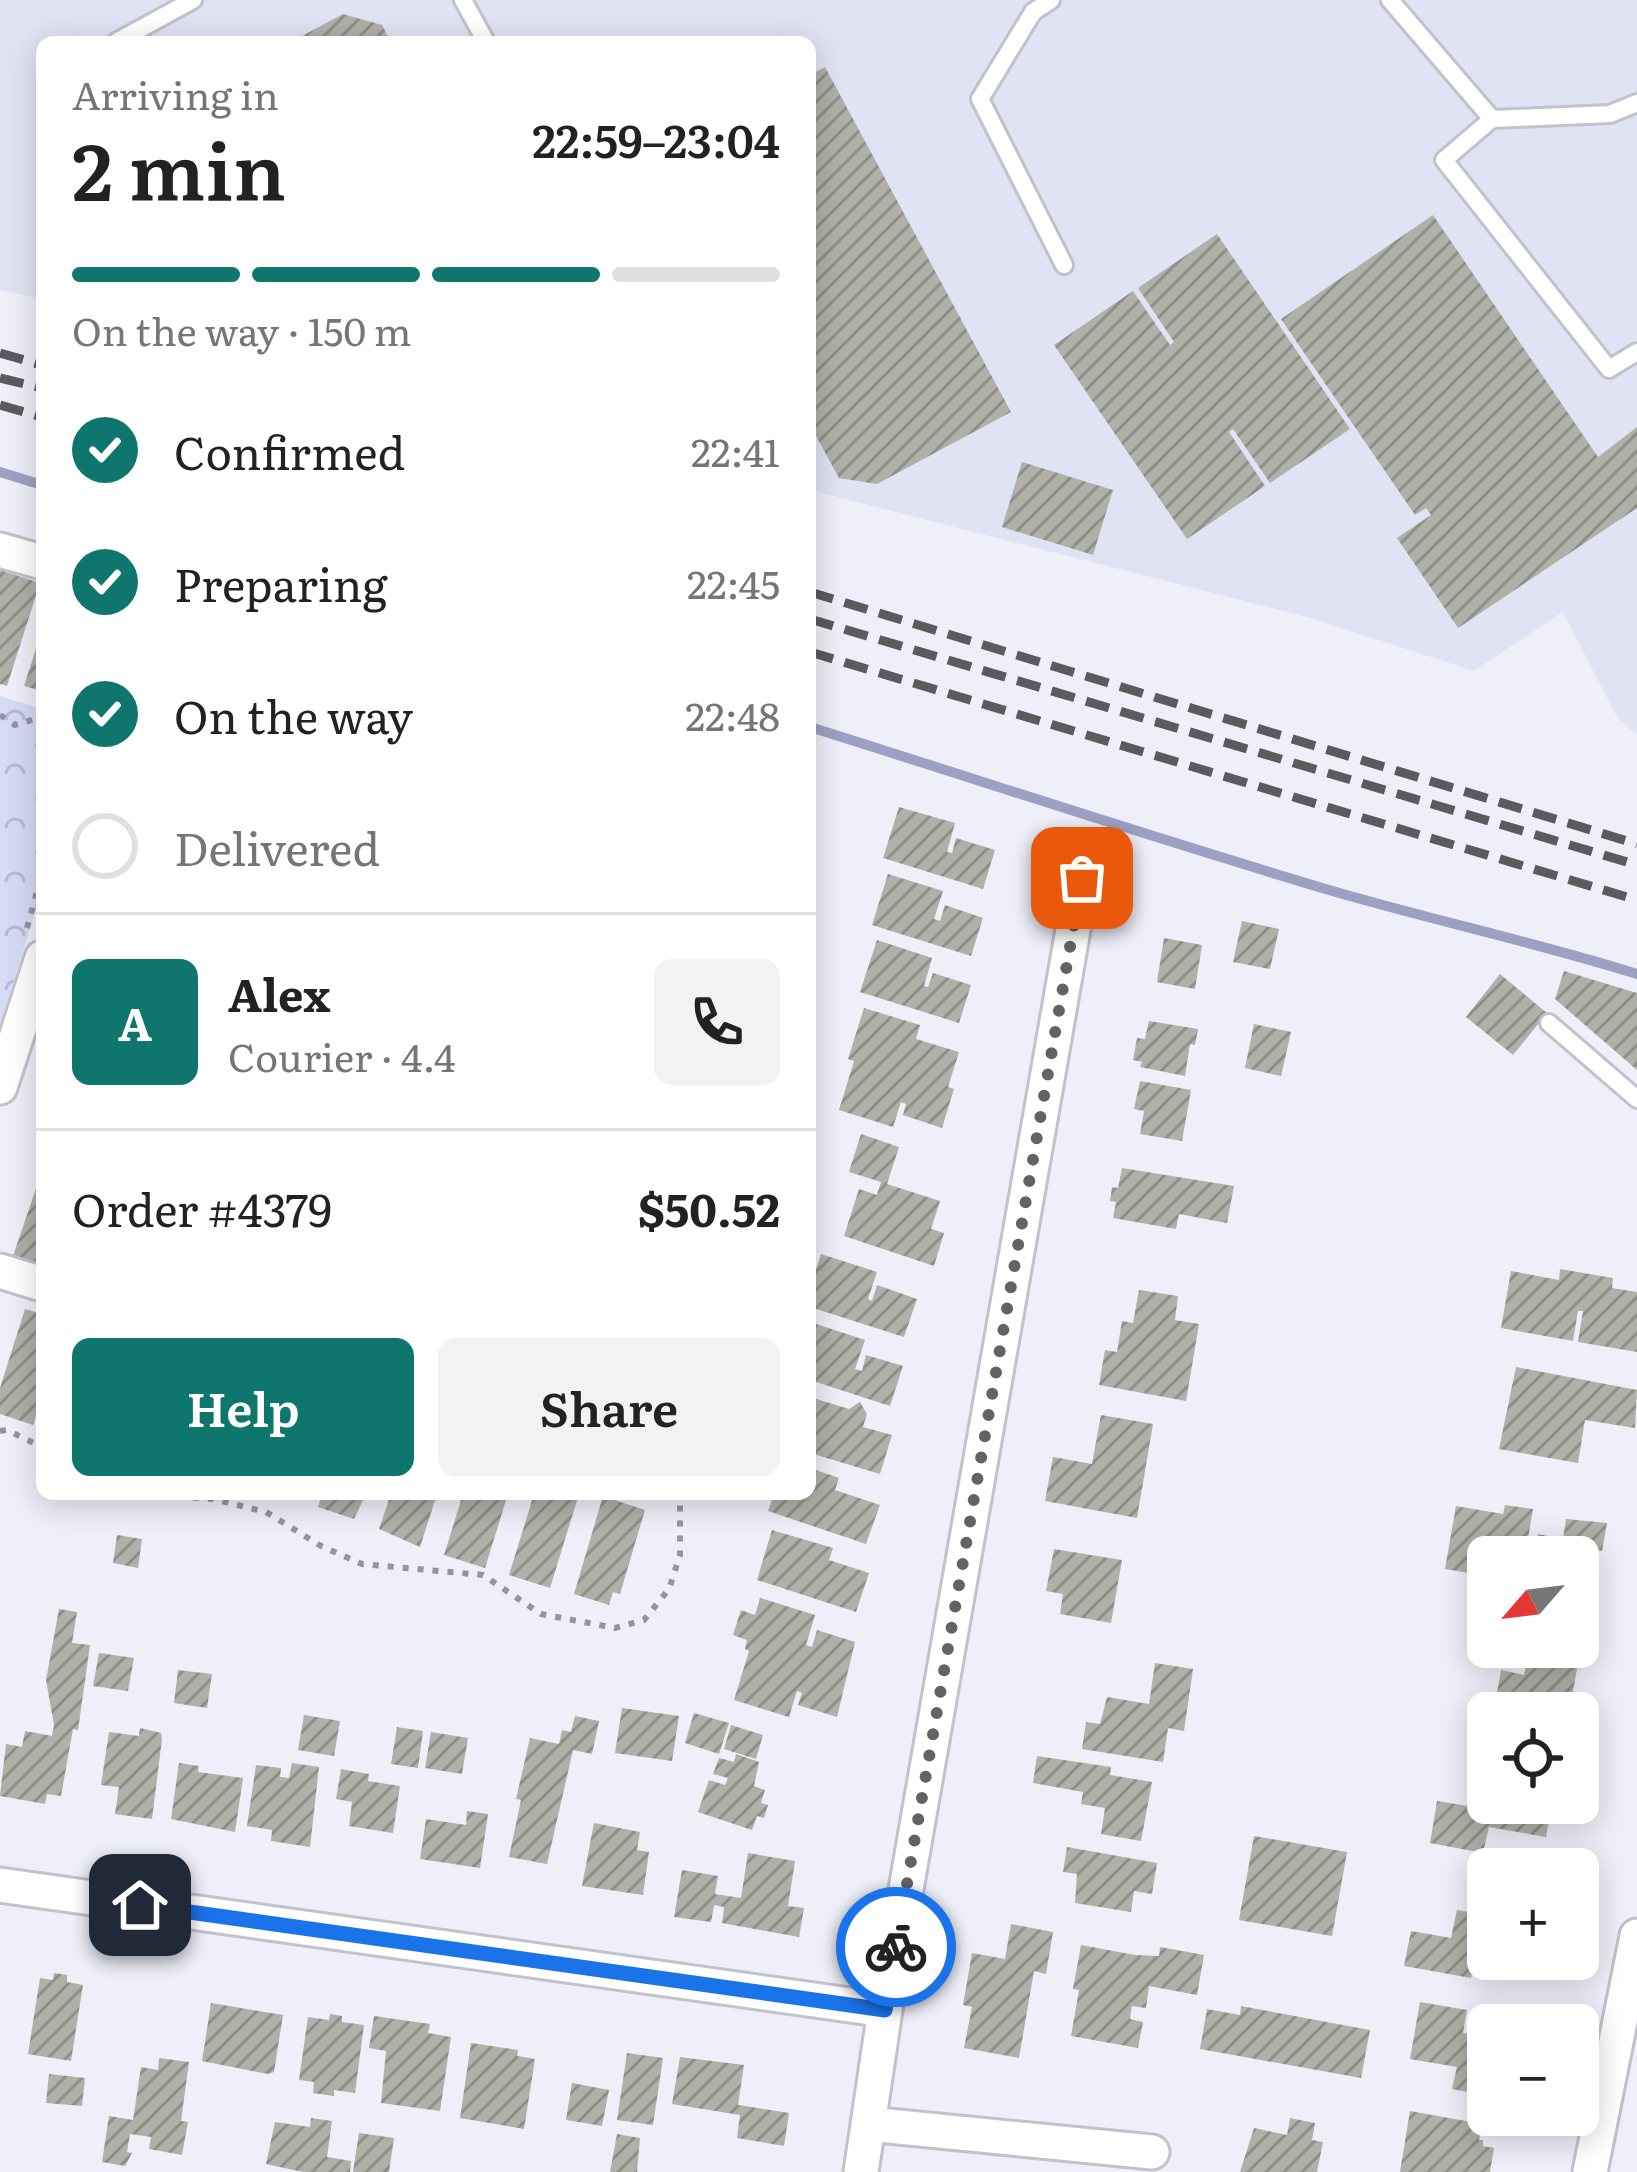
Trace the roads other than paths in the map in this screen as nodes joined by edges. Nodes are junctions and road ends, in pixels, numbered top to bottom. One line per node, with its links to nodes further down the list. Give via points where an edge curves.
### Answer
1 (193, 0): 5 (lane)
2 (463, 0): 6 (lane)
3 (1052, 0): 9 (lane, via 1033,12 980,99)
4 (1390, 0): 8 (lane)
5 (127, 36)
6 (483, 36)
7 (1637, 104): 8 (lane, via 1610,114)
8 (1492, 119): 10 (lane, via 1444,160 1609,369)
9 (1064, 266)
10 (1637, 352)
11 (0, 550): 12 (street)
12 (36, 560)
13 (1082, 878): 22 (street)
14 (36, 976): 16 (street)
15 (1549, 1023): 17 (lane)
16 (0, 1087)
17 (1637, 1099)
18 (0, 1271): 19 (street)
19 (36, 1282)
20 (0, 1885): 22 (street)
21 (1637, 1936): 26 (street)
22 (885, 2010): 23 (street)
23 (868, 2124): 24 (street); 25 (street)
24 (1152, 2152)
25 (861, 2172)
26 (1590, 2172)

